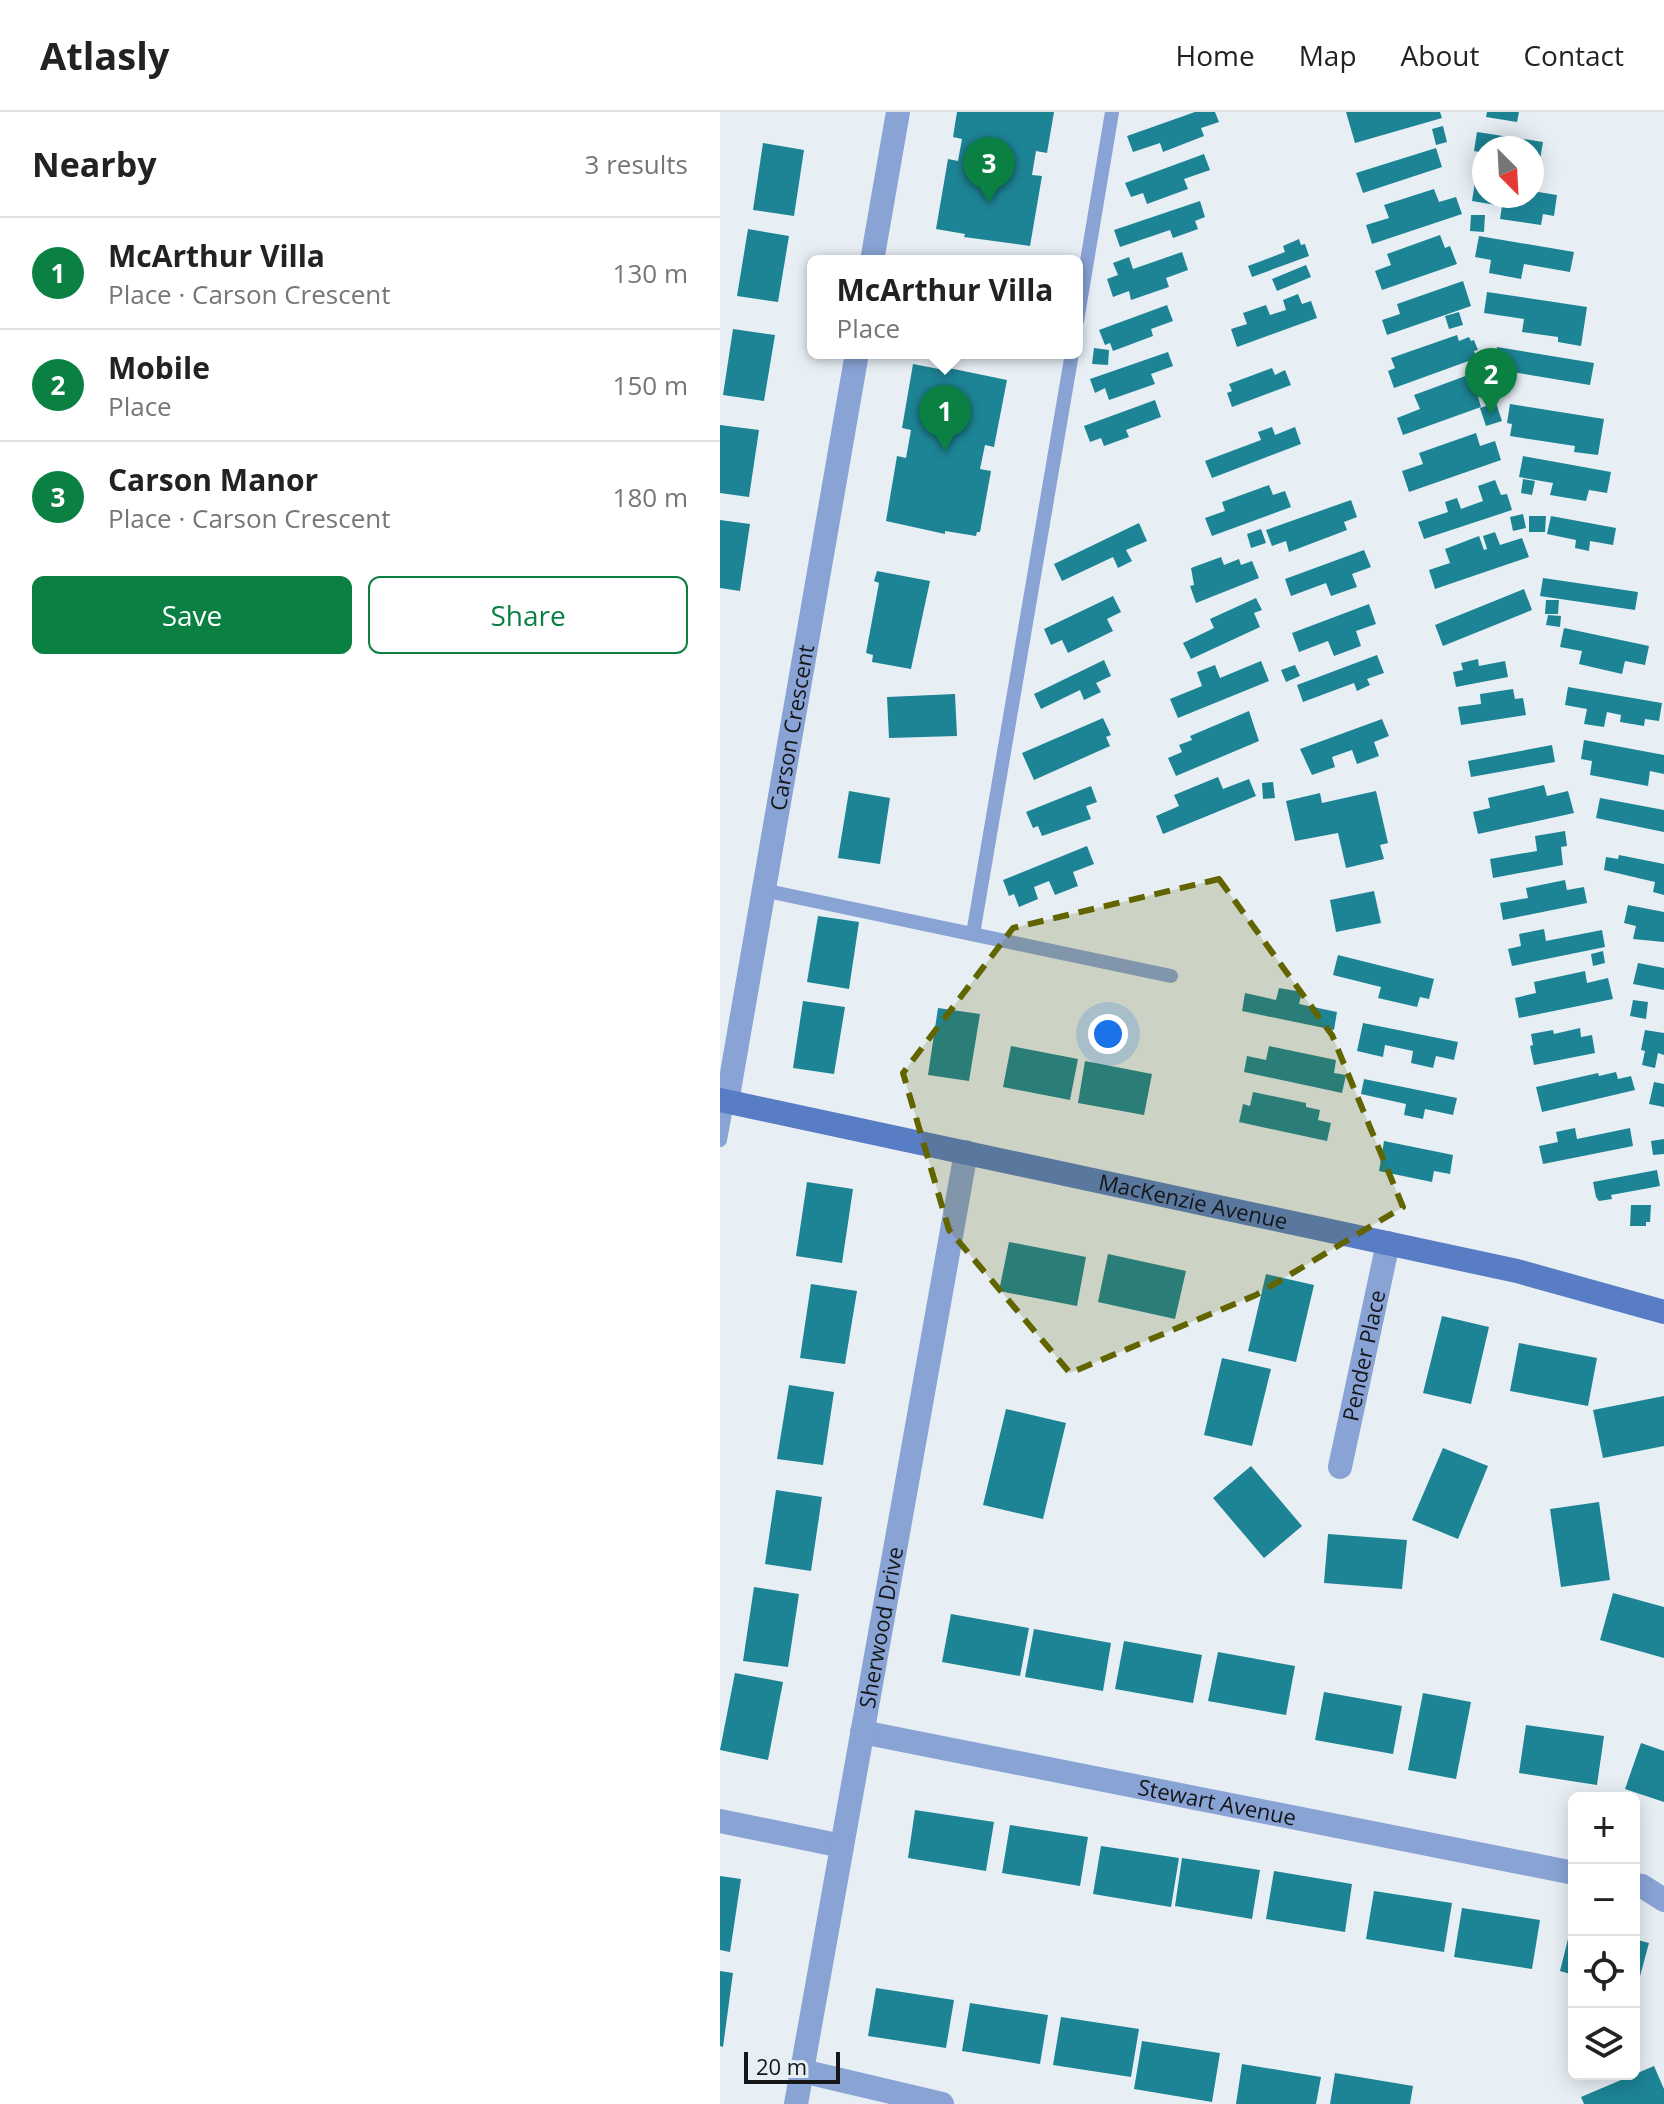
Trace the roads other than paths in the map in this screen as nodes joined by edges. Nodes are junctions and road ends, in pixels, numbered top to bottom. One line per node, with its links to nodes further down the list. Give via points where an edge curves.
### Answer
1 (898, 112): 3 (street)
2 (1112, 112): 4 (lane)
3 (873, 255)
4 (1083, 285)
5 (856, 359): 7 (street, Carson Crescent)
6 (1071, 359): 8 (lane)
7 (763, 890): 8 (lane); 10 (street, Carson Crescent)
8 (973, 934): 9 (lane)
9 (1171, 976)
10 (723, 1101): 11 (lane); 12 (street, MacKenzie Avenue)
11 (720, 1140)
12 (966, 1152): 13 (street, MacKenzie Avenue); 16 (street, Sherwood Drive)
13 (1388, 1243): 14 (street, MacKenzie Avenue, via 1517,1271); 15 (street, Pender Place)
14 (1664, 1312)
15 (1340, 1467)
16 (862, 1732): 18 (street, Sherwood Drive); 19 (street, Stewart Avenue)
17 (720, 1821): 18 (street)
18 (842, 1846): 22 (street, Sherwood Drive)
19 (1568, 1872)
20 (1640, 1886): 21 (street)
21 (1664, 1900)
22 (802, 2071): 23 (street, Sherwood Drive); 24 (street)
23 (796, 2104)
24 (942, 2104)

